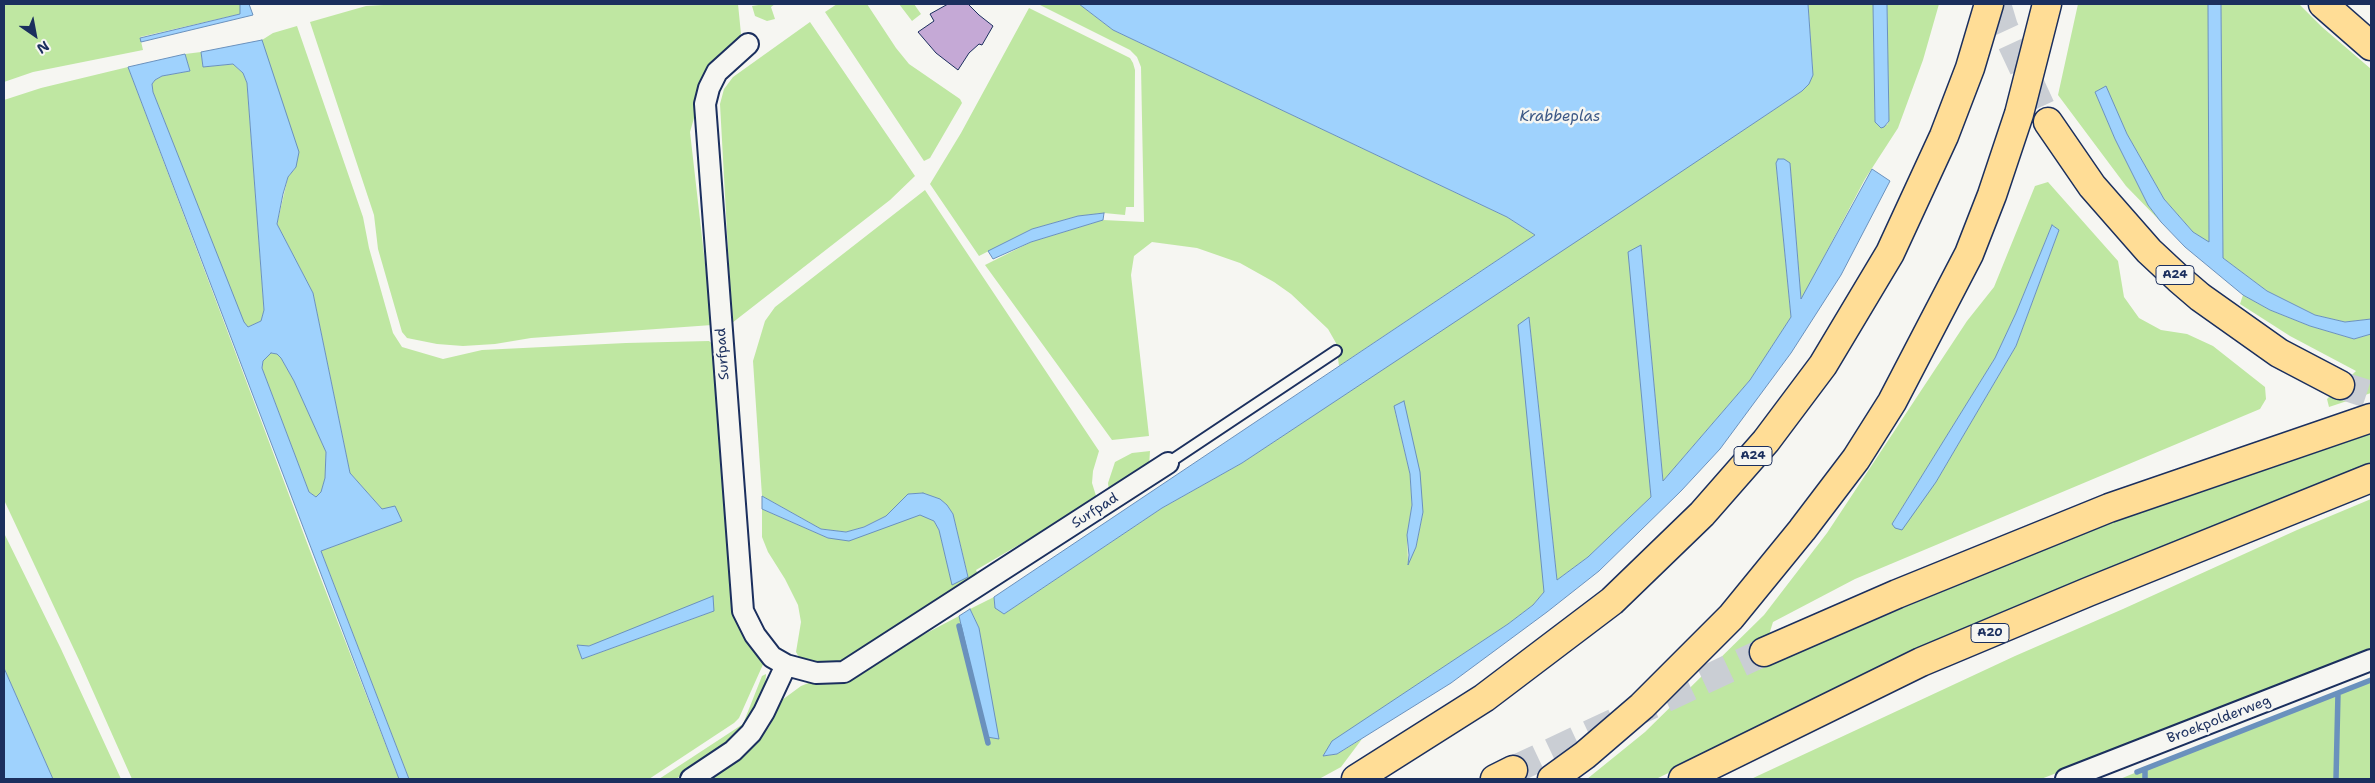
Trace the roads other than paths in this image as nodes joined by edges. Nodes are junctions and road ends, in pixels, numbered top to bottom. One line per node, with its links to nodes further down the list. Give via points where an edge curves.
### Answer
1 (1989, 4): 16 (highway, A24, via 1970,68 1944,136 1890,253 1828,356 1766,441 1702,514 1612,601 1484,698)
2 (2048, 4): 17 (highway, via 2019,114 1969,254 1900,386 1866,442 1802,530 1731,617 1642,706)
3 (2323, 4): 5 (highway)
4 (748, 44): 14 (street, Surfpad, via 717,72 705,104 743,611 755,635 772,657)
5 (2371, 46)
6 (2048, 122): 8 (highway, A24, via 2092,186 2167,268 2200,297 2279,353)
7 (1336, 351): 10 (lane)
8 (2340, 385)
9 (2371, 418): 12 (highway, via 2109,508)
10 (1168, 463): 14 (street, Surfpad, via 844,672 816,673)
11 (2371, 478): 18 (highway, A20, via 1921,662)
12 (1764, 652)
13 (2371, 660): 19 (street, Broekpolderweg)
14 (786, 664): 15 (street, via 751,733 733,751)
15 (691, 779)
16 (1356, 779)
17 (1552, 779)
18 (1683, 779)
19 (2066, 779)

